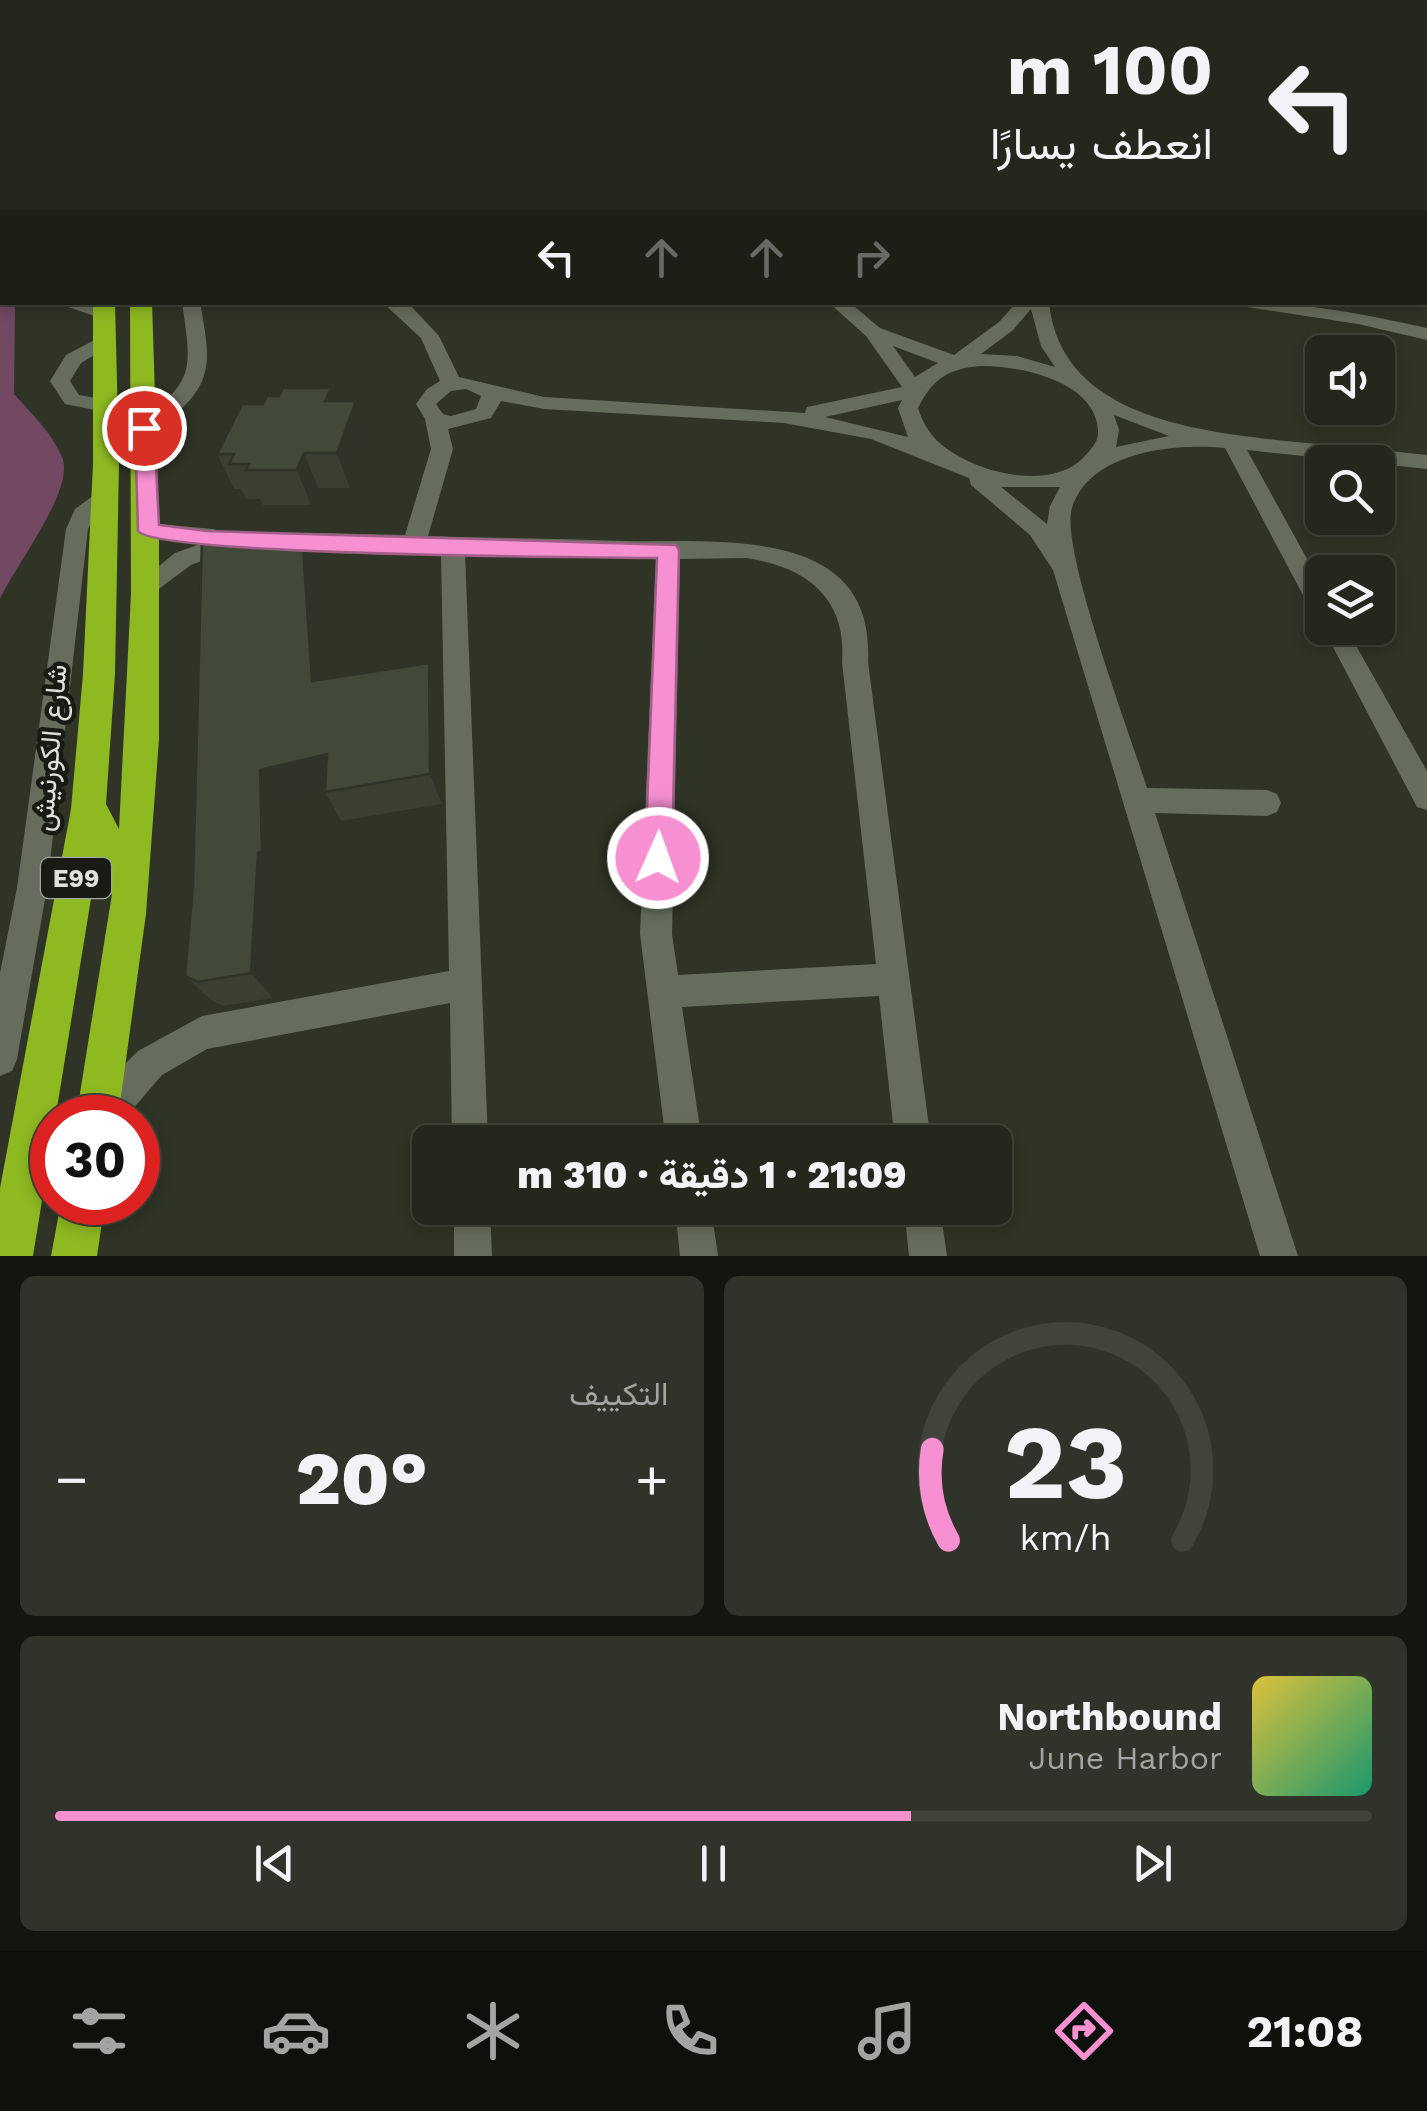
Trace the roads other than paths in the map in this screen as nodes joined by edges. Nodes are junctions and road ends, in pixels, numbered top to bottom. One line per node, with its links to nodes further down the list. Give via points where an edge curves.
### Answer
1 (125, 0): 2 (highway)
2 (145, 0)
3 (141, 305): 22 (highway, E99)
4 (191, 305): 22 (street, via 200,371 180,402)
5 (395, 305): 16 (street, via 427,330)
6 (841, 305): 11 (street)
7 (1025, 305): 14 (street)
8 (1040, 305): 15 (street, via 1046,343)
9 (1268, 305): 12 (street)
10 (104, 308): 13 (highway, شارع الكورنيش / E99)
11 (873, 332): 14 (street); 17 (street)
12 (1427, 334)
13 (104, 340): 18 (highway, شارع الكورنيش / E99); 18 (street, via 72,359 60,381 72,400)
14 (956, 362): 15 (street, via 1018,361); 17 (street)
15 (1076, 383): 23 (street, via 1145,421); 27 (street, via 1108,422 1108,444)
16 (451, 384): 19 (street, via 470,382); 21 (street, via 429,398)
17 (914, 390): 20 (street); 26 (street, via 910,422)
18 (105, 406): 30 (highway, شارع الكورنيش / E99)
19 (482, 408): 20 (street, via 544,402); 21 (street, via 453,423); 25 (street)
20 (784, 416): 26 (street, via 875,433)
21 (435, 418): 25 (street)
22 (144, 428): 31 (highway, E99)
23 (1203, 439): 24 (street); 27 (street)
24 (1232, 442): 28 (street); 37 (street)
25 (442, 449): 33 (street)
26 (938, 456): 29 (street)
27 (1094, 462): 29 (street, via 1038,483); 36 (street, via 1060,507)
28 (1427, 462)
29 (967, 472): 36 (street, via 1038,529)
30 (105, 495): 43 (highway, شارع الكورنيش / E99); 48 (street, via 82,515 77,529 34,870)
31 (148, 531): 32 (street); 38 (highway, E99)
32 (245, 539): 33 (street); 38 (street, via 183,559)
33 (412, 546): 34 (street)
34 (453, 547): 35 (street); 46 (street)
35 (668, 550): 45 (street, via 773,562 832,606 855,662); 47 (street, via 656,934)
36 (1065, 568): 41 (street)
37 (1305, 576)
38 (148, 588): 44 (highway, E99)
39 (1343, 645): 40 (street)
40 (1427, 798)
41 (1137, 800): 42 (street); 63 (street)
42 (1267, 803)
43 (88, 808): 44 (highway, via 102,826 105,870); 58 (highway, شارع الكورنيش / E99)
44 (131, 883): 49 (highway, E99)
45 (892, 979): 47 (street); 53 (street)
46 (465, 984): 50 (street, via 202,1033 150,1063); 51 (street)
47 (664, 992): 52 (street)
48 (0, 1059)
49 (103, 1095)
50 (119, 1095)
51 (469, 1125)
52 (682, 1125)
53 (912, 1125)
54 (79, 1225): 59 (highway)
55 (472, 1225): 60 (street)
56 (695, 1225): 61 (street)
57 (924, 1225): 62 (street)
58 (10, 1256)
59 (74, 1256)
60 (473, 1256)
61 (699, 1256)
62 (928, 1256)
63 (1279, 1256)

